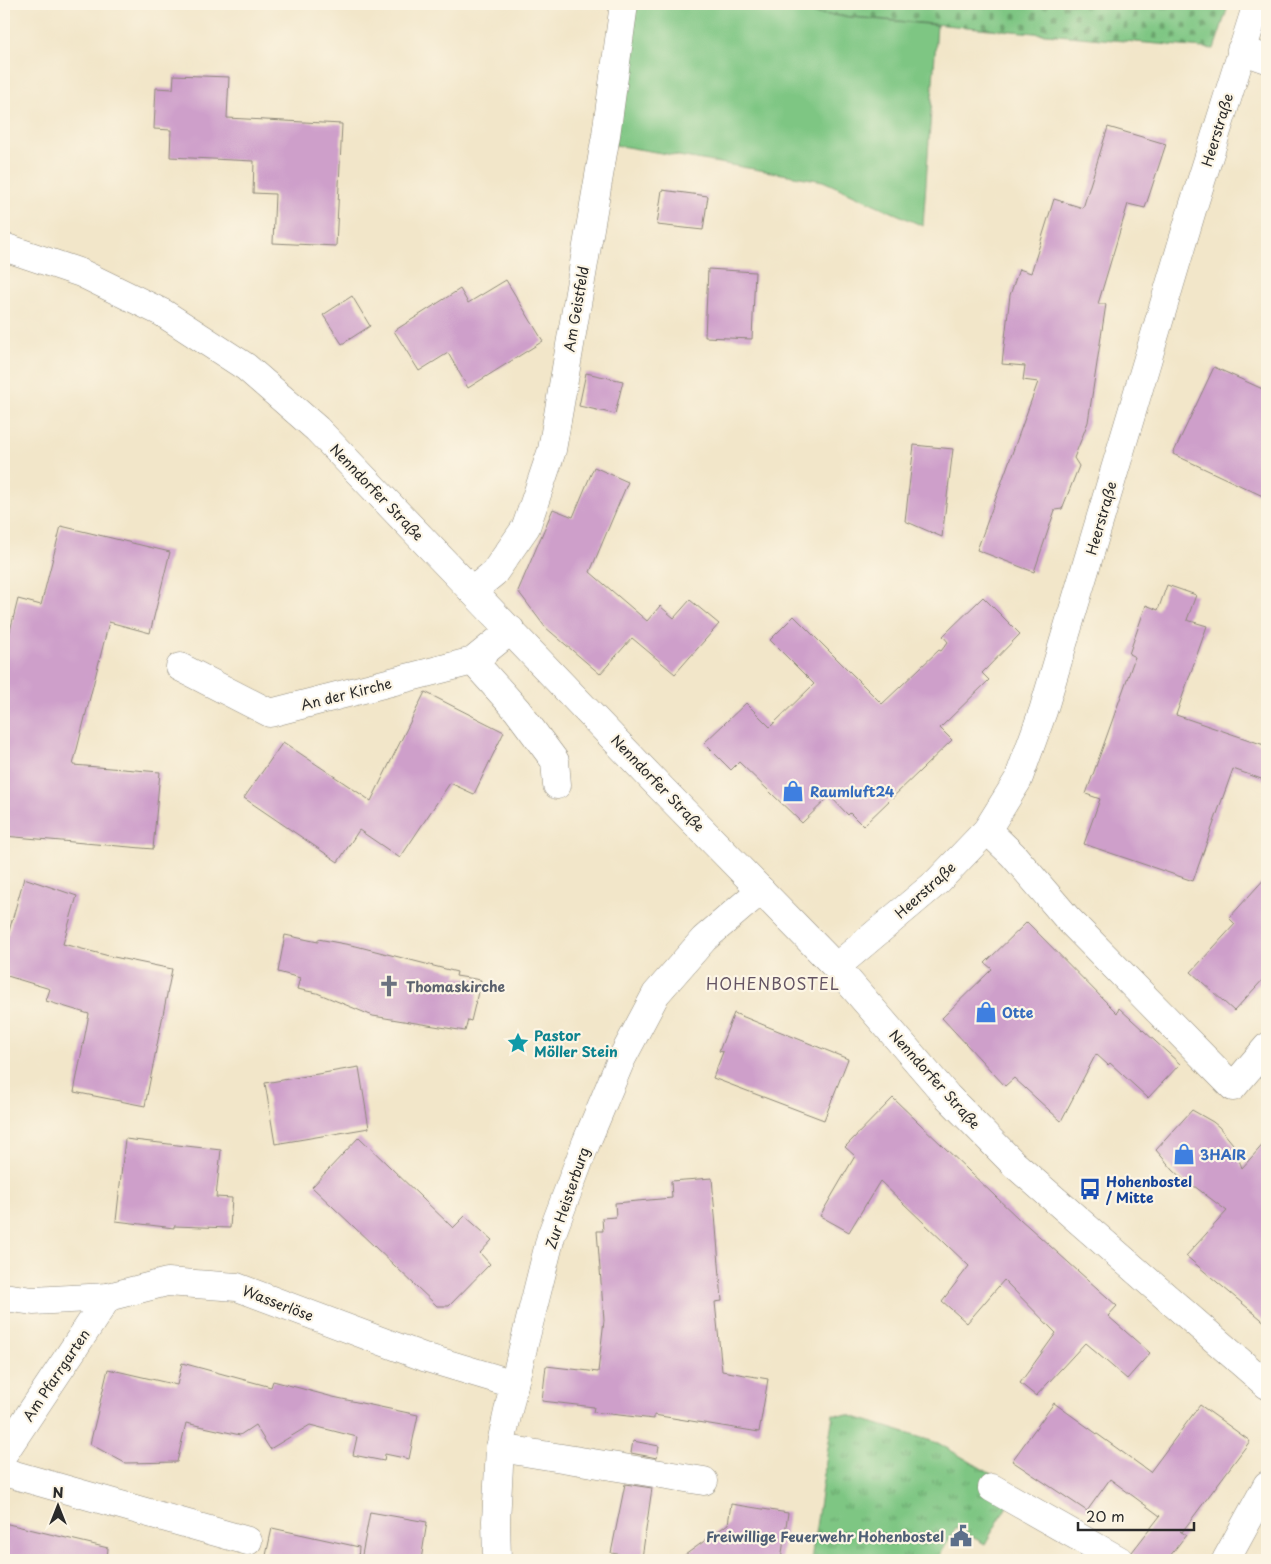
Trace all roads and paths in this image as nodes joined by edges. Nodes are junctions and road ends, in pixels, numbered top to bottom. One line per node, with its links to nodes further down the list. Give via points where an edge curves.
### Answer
1 (624, 4): 6 (street, Am Geistfeld, via 606,135 552,450 526,528 494,573)
2 (1257, 4): 3 (street, Heerstraße)
3 (1242, 50): 4 (street); 11 (street, Heerstraße, via 1044,711 1018,780)
4 (1267, 59)
5 (4, 247): 6 (street, Nenndorfer Straße, via 89,277 163,313 246,367 317,429)
6 (472, 591): 7 (street, Nenndorfer Straße)
7 (511, 630): 8 (street, An der Kirche); 12 (street, Nenndorfer Straße)
8 (473, 661): 9 (street, An der Kirche, via 270,713); 10 (street, via 517,710 555,761)
9 (180, 667)
10 (557, 785)
11 (987, 830): 13 (street, Heerstraße, via 938,882); 14 (street, via 1067,918 1233,1087)
12 (760, 890): 13 (street, Nenndorfer Straße); 17 (street, Zur Heisterburg, via 704,939 656,994 621,1060 552,1236)
13 (836, 967): 18 (street, Nenndorfer Straße, via 948,1096 1014,1164)
14 (1267, 1047)
15 (4, 1297): 16 (street, Wasserlöse, via 33,1301)
16 (108, 1297): 17 (street, Wasserlöse, via 167,1282 237,1287 424,1357); 20 (street, Am Pfarrgarten)
17 (514, 1384): 19 (street, Zur Heisterburg)
18 (1267, 1385)
19 (500, 1448): 22 (street); 26 (street, Zur Heisterburg)
20 (4, 1453)
21 (4, 1472): 25 (street)
22 (704, 1481)
23 (1267, 1485): 28 (street)
24 (992, 1488): 27 (street)
25 (248, 1541)
26 (497, 1560)
27 (1119, 1560)
28 (1226, 1560)

